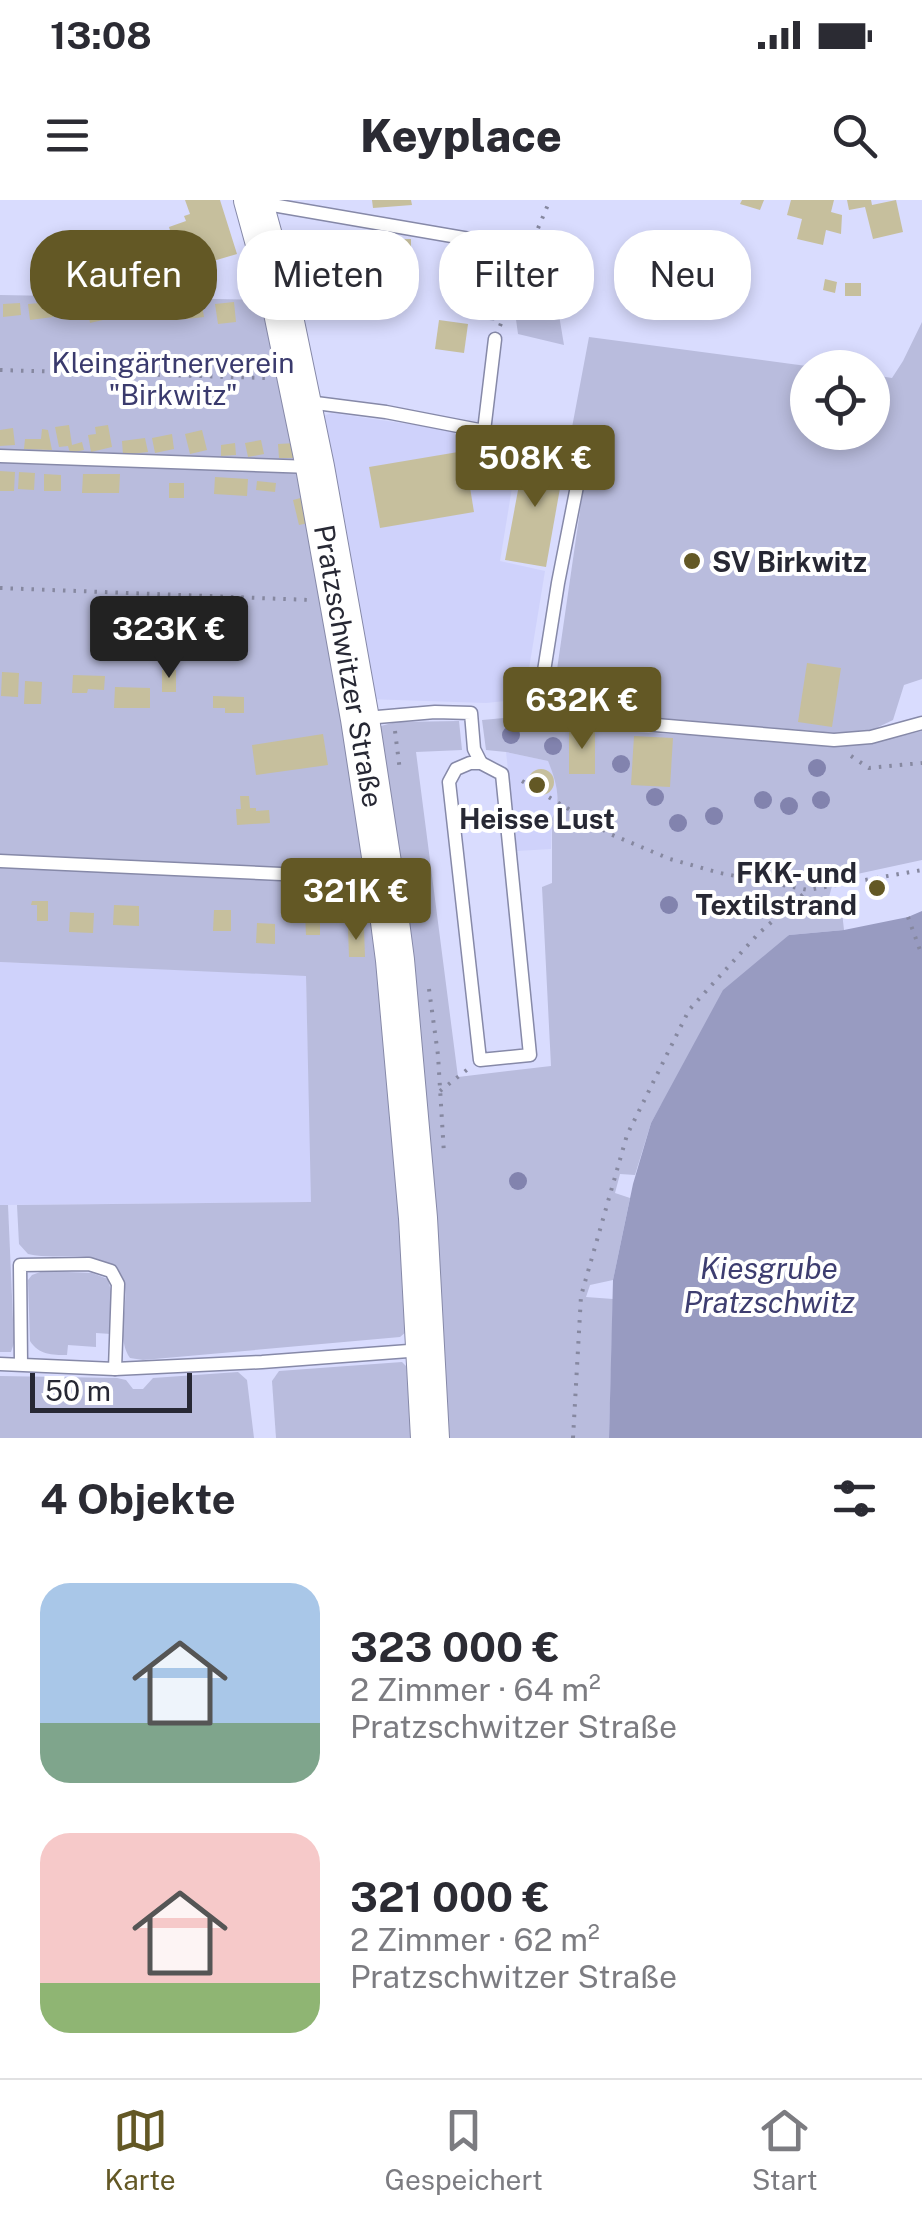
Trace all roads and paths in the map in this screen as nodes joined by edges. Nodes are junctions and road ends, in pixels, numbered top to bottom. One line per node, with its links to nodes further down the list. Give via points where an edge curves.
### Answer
1 (550, 200): 4 (path)
2 (254, 201): 3 (lane); 6 (street, Pratzschwitzer Straße)
3 (439, 234)
4 (495, 339): 7 (lane)
5 (0, 370): 6 (path)
6 (298, 390): 7 (lane); 10 (street, Pratzschwitzer Straße)
7 (484, 432): 8 (path)
8 (577, 452): 15 (lane, via 580,476 537,715)
9 (0, 456): 10 (lane)
10 (315, 467): 12 (street, Pratzschwitzer Straße)
11 (0, 588): 12 (path)
12 (339, 601): 13 (street, Pratzschwitzer Straße)
13 (360, 719): 16 (lane, via 471,713); 21 (street, Pratzschwitzer Straße)
14 (922, 723): 15 (lane)
15 (834, 740): 17 (path, via 869,768)
16 (481, 763): 18 (lane); 25 (lane, via 456,769 449,782)
17 (922, 764)
18 (502, 774): 22 (path, via 650,852); 25 (lane, via 530,1055)
19 (0, 861): 21 (lane)
20 (922, 870): 22 (path)
21 (384, 876): 27 (street, Pratzschwitzer Straße)
22 (808, 890): 32 (path, via 688,1010 627,1134 581,1296)
23 (908, 916): 24 (path)
24 (920, 950)
25 (480, 1060): 26 (path)
26 (440, 1091)
27 (425, 1350): 30 (lane); 31 (street, Pratzschwitzer Straße)
28 (0, 1364): 29 (lane)
29 (21, 1364): 30 (lane); 30 (lane, via 20,1265 89,1264 110,1271 118,1284)
30 (115, 1368)
31 (430, 1438)
32 (574, 1438)

